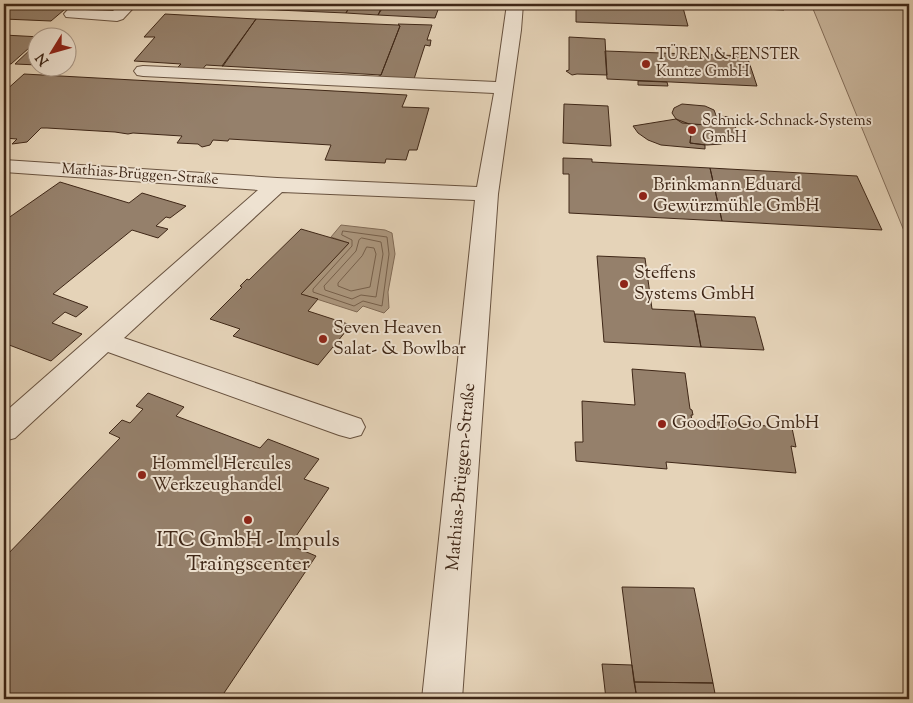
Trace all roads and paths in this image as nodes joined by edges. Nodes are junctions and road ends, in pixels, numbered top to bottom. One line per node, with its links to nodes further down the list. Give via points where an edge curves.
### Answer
1 (82, 4): 2 (street, via 72,14 117,16)
2 (129, 4)
3 (515, 4): 5 (street, Mathias-Brüggen-Straße)
4 (143, 71): 5 (street)
5 (503, 88): 8 (street, Mathias-Brüggen-Straße)
6 (4, 166): 7 (street, Mathias-Brüggen-Straße)
7 (277, 184): 8 (street, Mathias-Brüggen-Straße); 9 (street)
8 (487, 194): 12 (street, Mathias-Brüggen-Straße)
9 (104, 341): 10 (street); 11 (street)
10 (350, 427)
11 (4, 430)
12 (442, 699)

